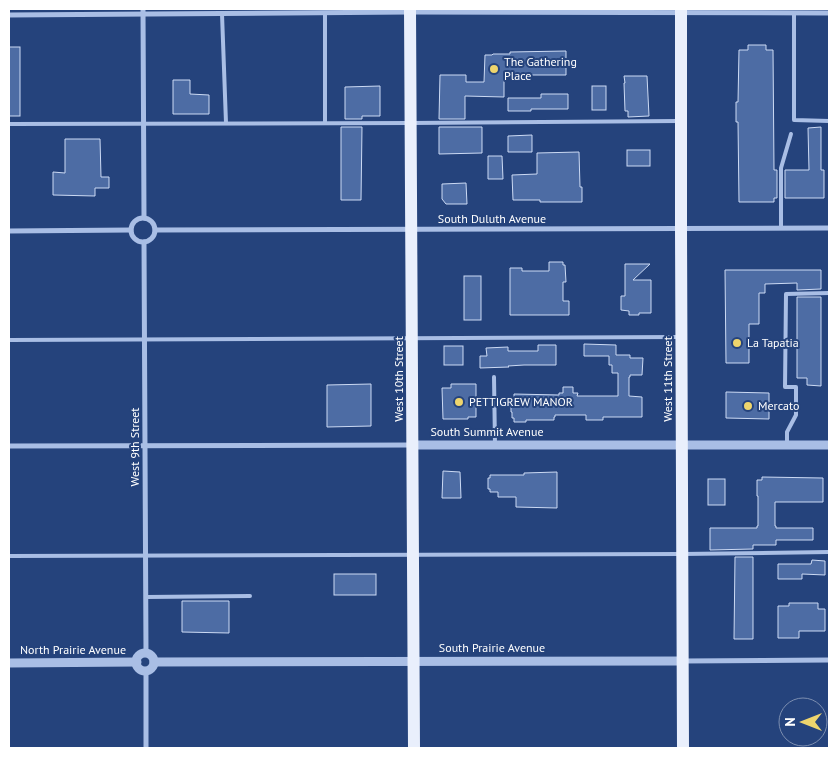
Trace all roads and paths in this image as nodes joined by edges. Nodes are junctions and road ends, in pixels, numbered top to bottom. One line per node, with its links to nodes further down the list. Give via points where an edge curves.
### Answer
1 (410, 10): 2 (street); 5 (street); 15 (main road, West 10th Street)
2 (522, 10): 3 (street)
3 (681, 11): 6 (street); 10 (main road, West 11th Street)
4 (143, 12): 8 (street); 9 (street); 12 (street)
5 (325, 13): 9 (street); 14 (lane)
6 (794, 13): 7 (street); 11 (lane, via 794,120)
7 (829, 13)
8 (9, 14)
9 (222, 14): 13 (lane)
10 (681, 121): 15 (lane); 22 (main road, West 11th Street)
11 (829, 121)
12 (143, 123): 13 (lane); 16 (lane); 18 (street)
13 (226, 123): 14 (lane)
14 (324, 123): 15 (lane)
15 (411, 123): 21 (main road, West 10th Street)
16 (9, 124)
17 (791, 134): 19 (lane, via 782,168)
18 (144, 218): 23 (street, via 134,223); 24 (street, via 151,220)
19 (781, 228): 20 (street, South Duluth Avenue); 22 (street, South Duluth Avenue)
20 (829, 228)
21 (411, 229): 22 (street, South Duluth Avenue); 24 (street, South Duluth Avenue); 29 (main road, West 10th Street)
22 (681, 229): 28 (main road, West 11th Street)
23 (131, 230): 25 (street); 26 (street, via 137,240)
24 (155, 230): 26 (street, via 151,239)
25 (9, 231)
26 (144, 242): 31 (street, West 9th Street)
27 (829, 293): 33 (lane, via 786,294 785,387 796,387 796,415 787,432)
28 (682, 337): 29 (lane); 37 (main road, West 11th Street)
29 (412, 339): 31 (lane); 35 (main road, West 10th Street)
30 (9, 340): 31 (lane)
31 (144, 340): 39 (street, West 9th Street)
32 (494, 377): 36 (lane)
33 (787, 444): 34 (street, South Summit Avenue); 37 (street, South Summit Avenue)
34 (829, 444)
35 (413, 445): 36 (street, South Summit Avenue); 39 (street, South Summit Avenue); 41 (main road, West 10th Street)
36 (495, 445): 37 (street, South Summit Avenue)
37 (682, 445): 42 (main road, West 11th Street)
38 (9, 446): 39 (street, South Summit Avenue)
39 (145, 446): 43 (street, West 9th Street)
40 (829, 552): 42 (lane)
41 (413, 554): 42 (lane); 43 (lane); 49 (main road, West 10th Street)
42 (682, 554): 50 (main road, West 11th Street)
43 (146, 555): 44 (lane); 46 (street, West 9th Street)
44 (9, 556)
45 (250, 596): 46 (lane)
46 (146, 597): 47 (street, West 9th Street)
47 (146, 653): 52 (street, North Prairie Avenue, via 140,654); 53 (street)
48 (829, 660): 50 (street, South Prairie Avenue)
49 (414, 661): 50 (street, South Prairie Avenue); 53 (street, South Prairie Avenue); 56 (main road, West 10th Street)
50 (683, 661): 57 (main road, West 11th Street)
51 (9, 662): 52 (street, North Prairie Avenue)
52 (137, 662): 54 (street, North Prairie Avenue)
53 (154, 662): 54 (street)
54 (146, 670): 55 (street)
55 (146, 748)
56 (414, 748)
57 (683, 748)

